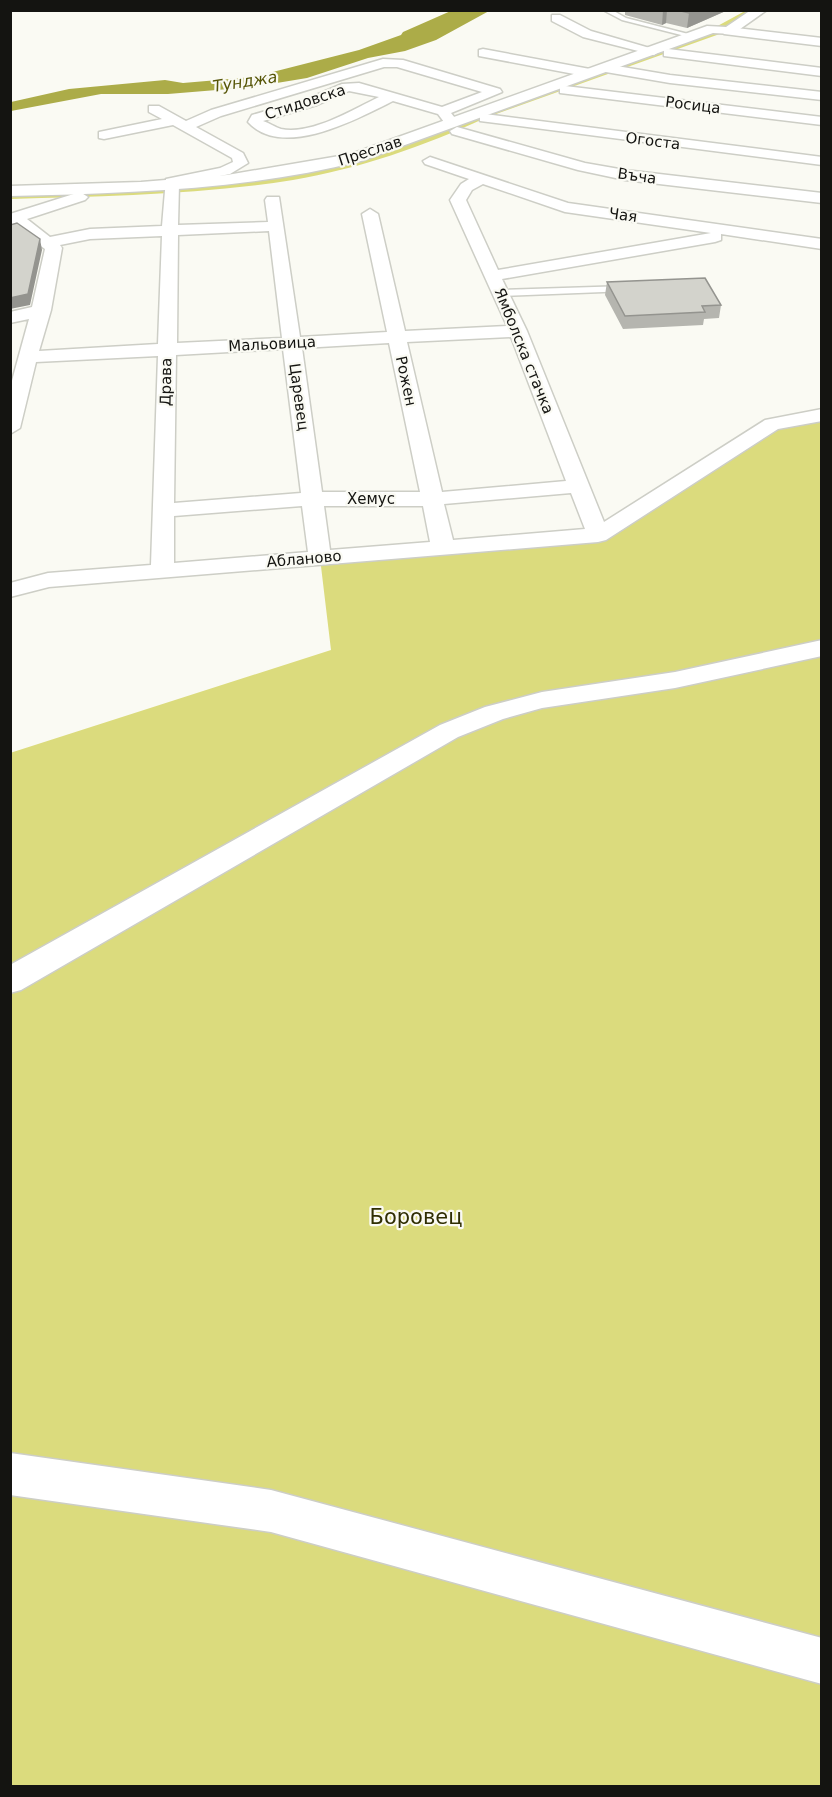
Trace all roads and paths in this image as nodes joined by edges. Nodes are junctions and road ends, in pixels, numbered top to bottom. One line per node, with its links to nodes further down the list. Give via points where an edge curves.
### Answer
1 (606, 10): 7 (lane, via 624,19)
2 (745, 10): 5 (main road, Преслав)
3 (761, 10): 5 (main road, Преслав)
4 (556, 18): 6 (street)
5 (720, 30): 7 (main road, Преслав); 11 (street)
6 (587, 34): 8 (street); 10 (street)
7 (693, 36): 10 (main road, Преслав)
8 (568, 40)
9 (540, 49): 13 (street, via 540,56)
10 (661, 52): 11 (street); 14 (main road, Преслав)
11 (806, 52): 15 (street); 18 (street)
12 (483, 53): 13 (street)
13 (528, 62): 14 (street)
14 (597, 71): 18 (street); 26 (main road, Преслав)
15 (822, 72)
16 (359, 87): 19 (street, Въча); 19 (street, Стидовска, via 347,87 257,118 255,122 279,133 295,133 349,117)
17 (565, 90): 22 (street, Росица)
18 (786, 92): 20 (street); 22 (street)
19 (392, 96): 26 (street, Въча)
20 (822, 96)
21 (154, 109): 27 (street)
22 (779, 116): 24 (street, Росица)
23 (484, 118): 29 (street, Огоста)
24 (800, 118): 25 (street, Росица); 29 (street)
25 (822, 120)
26 (451, 121): 27 (street, via 495,92 398,63 383,63); 33 (main road, Преслав, via 355,158 323,166); 35 (street, Въча, via 583,166 625,175)
27 (182, 123): 28 (street); 33 (street, via 238,156 241,163 219,172 178,178 171,182)
28 (104, 135)
29 (796, 158): 31 (street, Огоста); 35 (street)
30 (430, 161): 32 (street, Чая)
31 (822, 161)
32 (482, 178): 44 (street, Чая, via 565,207); 47 (street, Ямболска стачка, via 466,187 458,200)
33 (171, 189): 34 (main road, Преслав); 43 (street, Драва)
34 (10, 191)
35 (790, 193): 37 (street, Въча); 42 (street)
36 (80, 197): 40 (street)
37 (822, 198)
38 (273, 200): 41 (street, Царевец)
39 (370, 214): 52 (street, Рожен)
40 (13, 219): 45 (street)
41 (276, 226): 43 (street); 53 (street, Царевец)
42 (777, 226): 44 (street, Чая); 46 (street, Чая)
43 (170, 231): 45 (street, via 90,234); 54 (street, Драва)
44 (742, 233): 47 (street)
45 (48, 242): 49 (street, via 54,248)
46 (822, 244)
47 (497, 285): 48 (lane); 51 (street, Ямболска стачка)
48 (632, 288)
49 (42, 310): 50 (street); 55 (street)
50 (10, 318)
51 (518, 332): 52 (street, Мальовица); 58 (street, Ямболска стачка)
52 (397, 338): 53 (street, Мальовица); 60 (street, Рожен)
53 (292, 343): 54 (street, Мальовица); 59 (street, Царевец)
54 (167, 350): 55 (street, Мальовица); 61 (street, Драва)
55 (27, 357): 57 (street)
56 (822, 415): 62 (street, via 771,424)
57 (10, 428)
58 (578, 486): 60 (street, Хемус); 62 (street, Ямболска стачка)
59 (313, 499): 60 (street, Хемус); 61 (street, Хемус); 64 (street, Царевец)
60 (433, 499): 63 (street, Рожен)
61 (163, 510): 65 (street, Драва)
62 (598, 535): 63 (street, Абланово)
63 (443, 548): 64 (street, Абланово)
64 (320, 558): 65 (street, Абланово)
65 (162, 571): 66 (street, Абланово, via 48,580)
66 (10, 590)
67 (822, 648): 68 (street, via 675,680 542,700 449,730)
68 (10, 981)
69 (10, 1474): 70 (street, via 271,1511)
70 (822, 1660)

